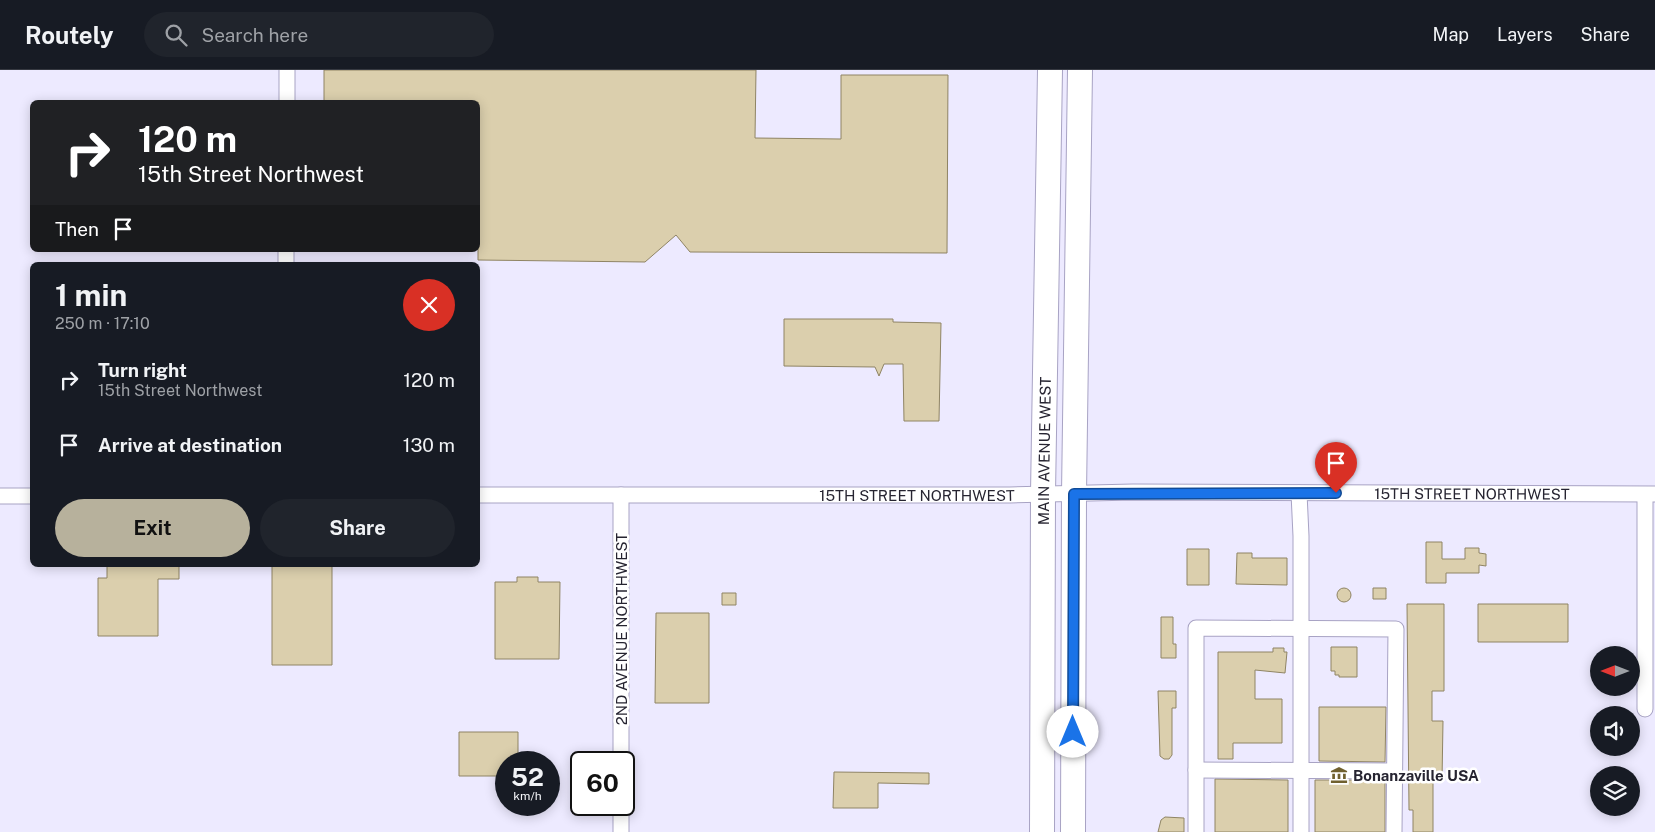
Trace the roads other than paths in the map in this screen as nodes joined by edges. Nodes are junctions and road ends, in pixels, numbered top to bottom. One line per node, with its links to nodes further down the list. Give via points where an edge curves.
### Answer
1 (287, 70): 4 (street)
2 (1050, 70): 5 (main road, MAIN AVENUE WEST)
3 (1080, 70): 7 (main road, MAIN AVENUE WEST)
4 (287, 100)
5 (1043, 493): 7 (street, 15TH STREET NORTHWEST); 10 (street, 15TH STREET NORTHWEST); 21 (main road, MAIN AVENUE WEST)
6 (1299, 493): 7 (street, 15TH STREET NORTHWEST); 8 (street, 15TH STREET NORTHWEST); 13 (street)
7 (1074, 494): 22 (main road, MAIN AVENUE WEST)
8 (1650, 494): 14 (street)
9 (480, 495): 10 (street, 15TH STREET NORTHWEST)
10 (621, 495): 15 (street, 2ND AVENUE NORTHWEST)
11 (0, 496): 12 (street)
12 (30, 496)
13 (1301, 628): 16 (street, via 1196,628); 17 (street); 18 (street, via 1396,629)
14 (1646, 709)
15 (621, 751)
16 (1196, 770): 17 (street); 23 (street)
17 (1300, 771): 18 (street); 24 (street)
18 (1394, 771): 25 (street)
19 (621, 816): 20 (street)
20 (621, 832)
21 (1042, 832)
22 (1073, 832)
23 (1196, 832)
24 (1301, 832)
25 (1394, 832)

